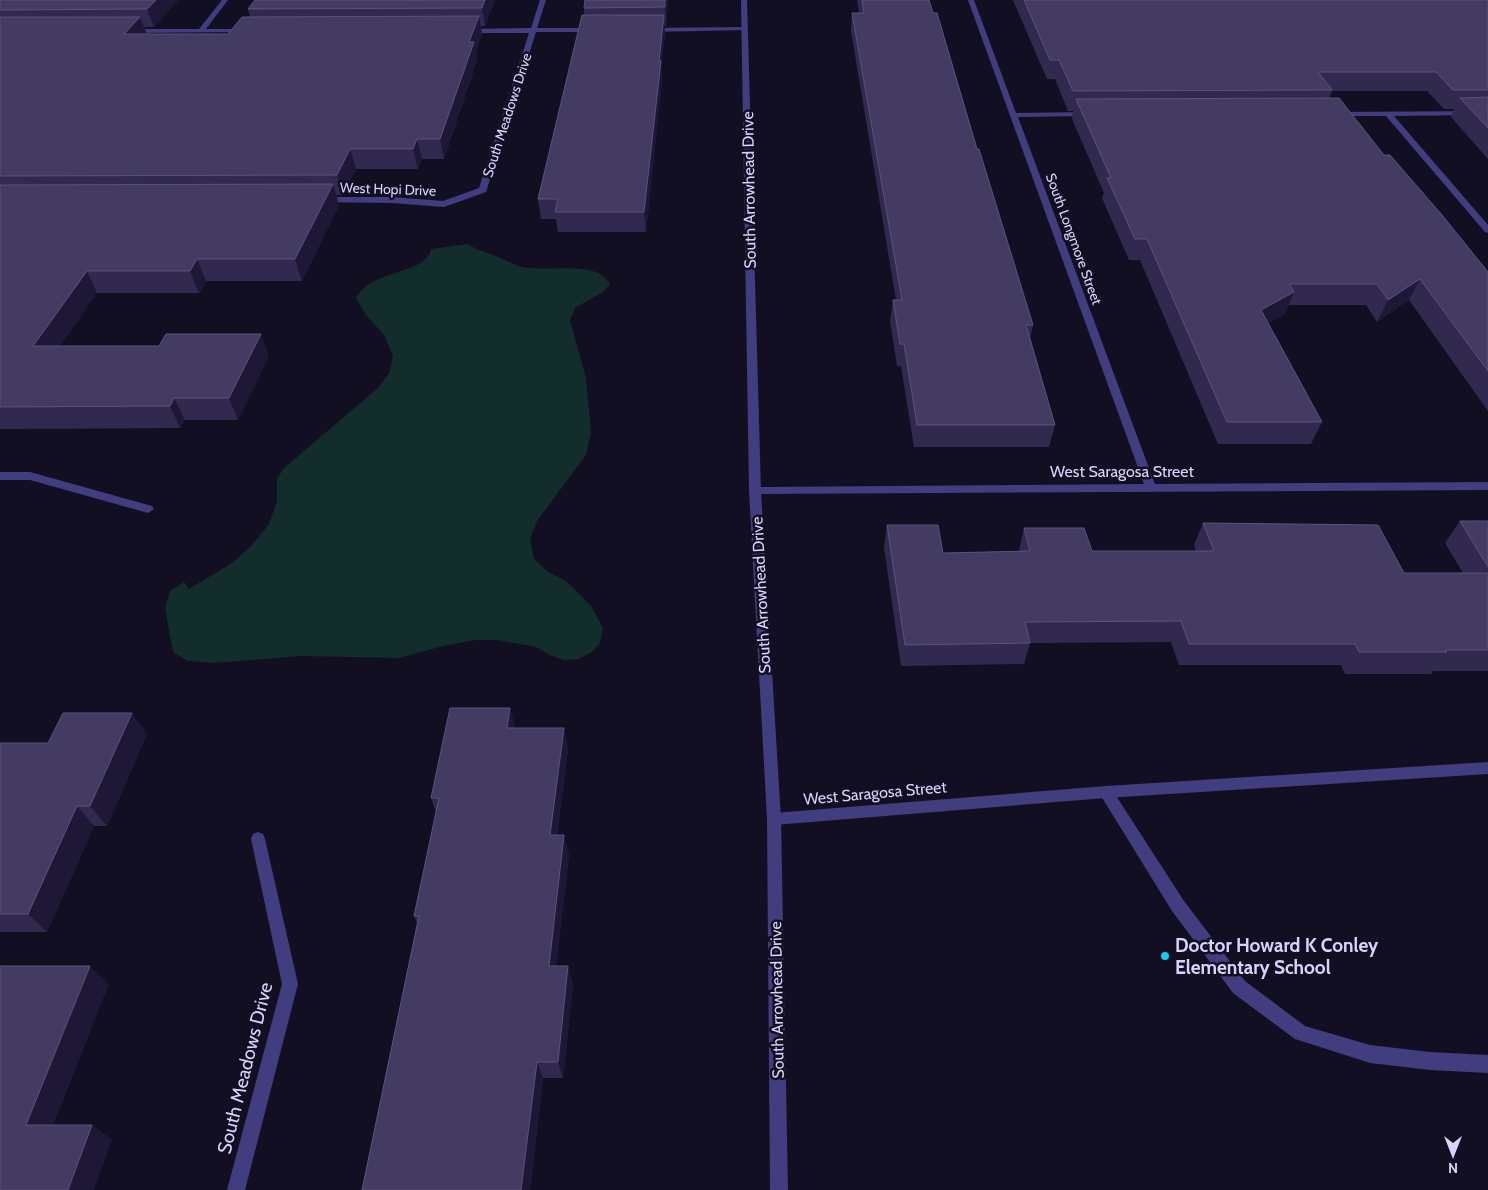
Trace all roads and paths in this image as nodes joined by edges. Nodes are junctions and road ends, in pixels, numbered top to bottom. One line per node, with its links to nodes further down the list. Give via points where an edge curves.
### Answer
1 (225, 0): 11 (street)
2 (543, 0): 7 (street, South Meadows Drive)
3 (744, 0): 5 (street, South Arrowhead Drive)
4 (971, 0): 17 (street, South Longmore Street)
5 (745, 29): 9 (street); 24 (street, South Arrowhead Drive)
6 (460, 30): 7 (street)
7 (534, 30): 8 (street); 19 (street, South Meadows Drive, via 483,190)
8 (603, 30)
9 (641, 30)
10 (124, 31): 11 (street)
11 (201, 31): 12 (street)
12 (250, 31)
13 (1488, 113): 16 (street)
14 (1100, 114): 17 (street)
15 (1328, 114): 16 (street)
16 (1388, 114): 20 (street)
17 (1013, 115): 23 (street, South Longmore Street)
18 (313, 200): 19 (street, West Hopi Drive)
19 (444, 204)
20 (1488, 230)
21 (0, 476): 25 (street, via 30,476)
22 (1488, 486): 23 (street, West Saragosa Street)
23 (1151, 488): 24 (street, West Saragosa Street)
24 (755, 491): 28 (street, South Arrowhead Drive)
25 (148, 509)
26 (1488, 768): 27 (street, West Saragosa Street)
27 (1106, 792): 28 (street, West Saragosa Street); 30 (street, via 1178,906 1239,987 1301,1033 1370,1054)
28 (774, 819): 32 (street, South Arrowhead Drive)
29 (258, 839): 31 (street, South Meadows Drive, via 290,984)
30 (1488, 1064)
31 (236, 1190)
32 (779, 1190)

